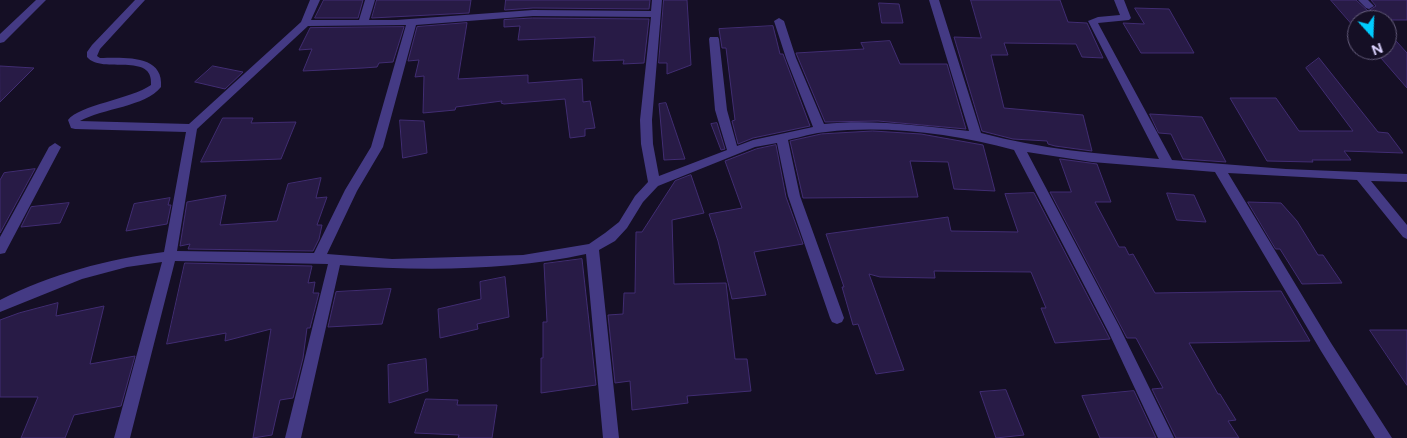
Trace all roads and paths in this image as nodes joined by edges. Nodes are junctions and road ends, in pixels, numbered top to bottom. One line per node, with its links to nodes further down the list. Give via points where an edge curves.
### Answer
1 (42, 0): 14 (street)
2 (140, 0): 15 (street, via 96,47 92,57 98,61 139,63 151,68 159,78 156,87 141,97 82,115 74,120 75,125)
3 (315, 0): 10 (street)
4 (370, 0): 12 (street)
5 (657, 0): 8 (street)
6 (934, 0): 17 (street)
7 (1119, 0): 22 (street, via 1126,18 1093,21 1094,25)
8 (656, 14): 11 (street, via 532,13); 26 (street, via 646,120)
9 (779, 21): 16 (street)
10 (305, 22): 12 (street); 15 (street)
11 (412, 22): 12 (street); 31 (street, via 377,147)
12 (363, 24)
13 (714, 38): 21 (street, via 721,110)
14 (0, 40)
15 (192, 128): 30 (street)
16 (820, 129): 17 (street, via 871,127); 18 (street)
17 (976, 136): 20 (street)
18 (782, 138): 21 (street); 34 (street, via 794,196)
19 (55, 147): 28 (street)
20 (1018, 147): 22 (street, via 1092,158); 38 (street, via 1114,330)
21 (733, 152): 26 (street)
22 (1168, 164): 23 (street)
23 (1219, 168): 24 (street); 39 (street)
24 (1360, 176): 25 (street); 27 (street)
25 (1407, 178)
26 (654, 183): 29 (street, via 639,199 623,225)
27 (1407, 234)
28 (0, 248)
29 (592, 248): 32 (street, via 523,260 392,264); 37 (street)
30 (170, 256): 31 (street); 33 (street, via 127,262 80,274); 35 (street)
31 (318, 258): 32 (street)
32 (335, 260): 36 (street)
33 (0, 306)
34 (837, 318)
35 (122, 438)
36 (293, 438)
37 (611, 438)
38 (1166, 438)
39 (1384, 438)

